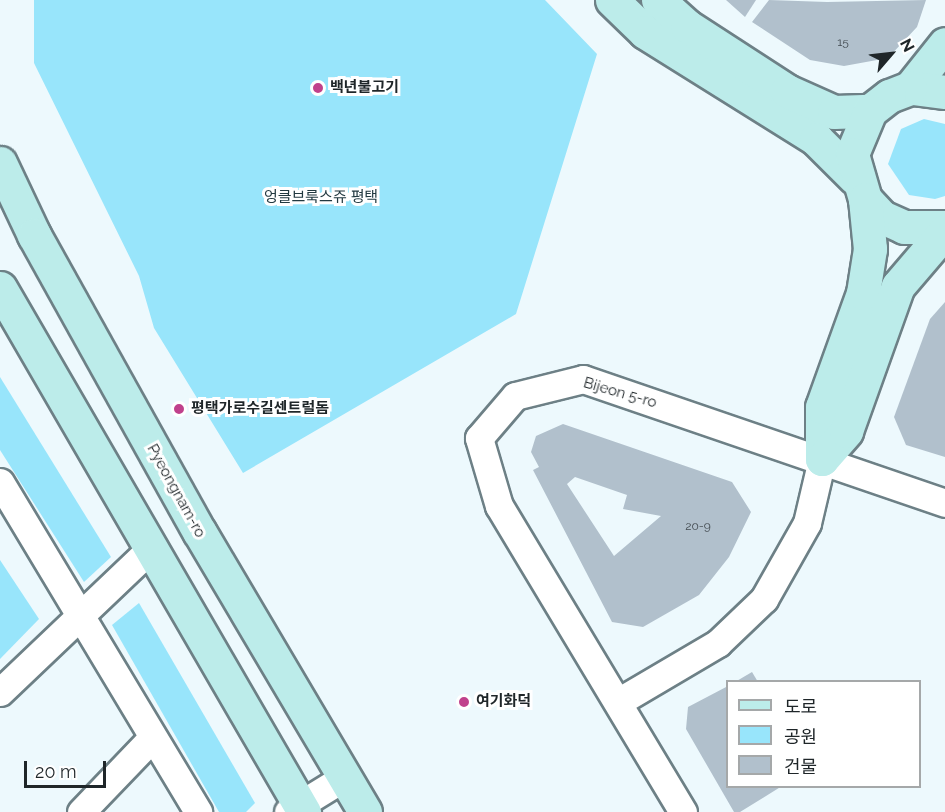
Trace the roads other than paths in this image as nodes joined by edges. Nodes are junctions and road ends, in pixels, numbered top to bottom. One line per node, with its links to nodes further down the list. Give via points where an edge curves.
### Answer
1 (612, 0): 8 (street, via 645,32 816,140)
2 (658, 0): 6 (street, via 687,26 788,91 834,112)
3 (945, 44): 4 (street)
4 (910, 88): 5 (street); 6 (street)
5 (945, 92)
6 (870, 111): 8 (street, via 852,154)
7 (0, 163): 20 (street, Pyeongnam-ro, via 34,235 199,531)
8 (860, 189): 9 (street, via 904,227); 12 (street, via 870,249 863,293 822,407)
9 (945, 227)
10 (945, 231): 12 (street, via 898,286 846,431)
11 (0, 288): 15 (street)
12 (822, 459): 14 (street, Bijeon 5-ro); 18 (street, via 807,523 764,599 718,643); 18 (street, Bijeon 5-ro, via 583,379 515,396 479,438 499,506)
13 (0, 482): 16 (street)
14 (945, 503)
15 (150, 549): 16 (street); 21 (street)
16 (80, 612): 17 (street); 19 (street)
17 (0, 692)
18 (618, 702): 25 (street, Bijeon 5-ro)
19 (152, 738): 22 (street); 23 (street)
20 (345, 777): 21 (street); 24 (street, Pyeongnam-ro)
21 (297, 810)
22 (81, 812)
23 (198, 812)
24 (365, 812)
25 (683, 812)

